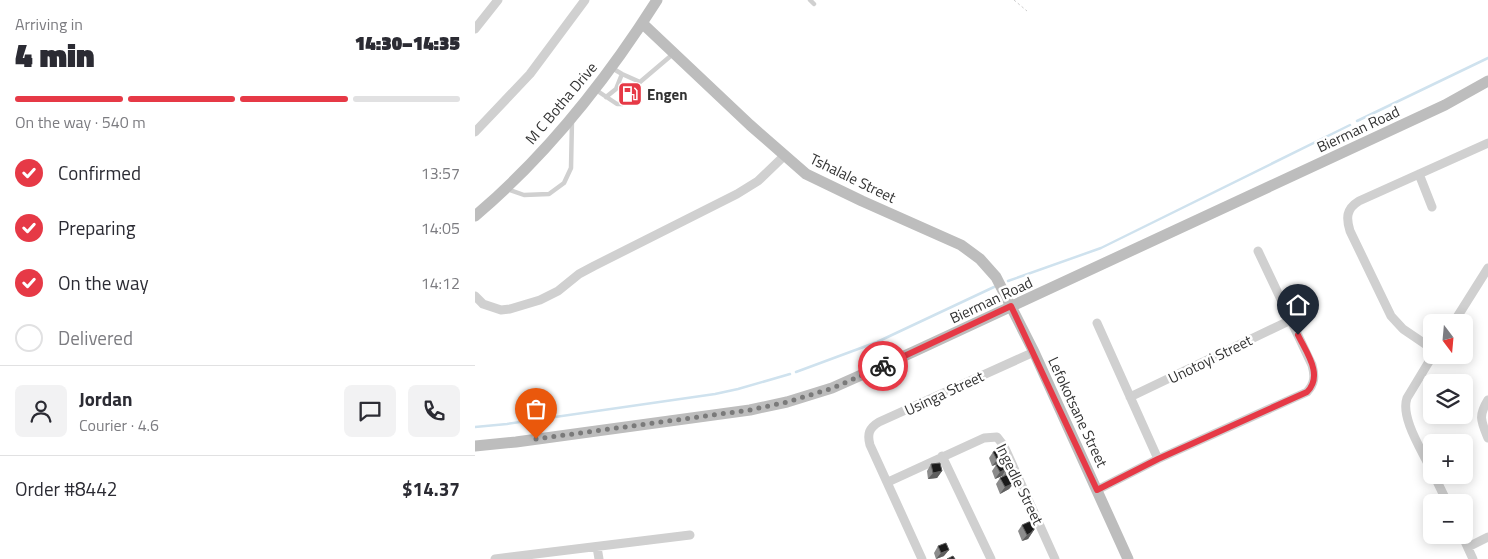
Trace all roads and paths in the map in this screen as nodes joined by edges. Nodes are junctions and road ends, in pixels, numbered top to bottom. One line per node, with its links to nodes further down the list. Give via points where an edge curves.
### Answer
1 (498, 0): 7 (street)
2 (585, 0): 17 (street, via 530,74)
3 (657, 0): 6 (main road, M C Botha Drive)
4 (1014, 0): 5 (path)
5 (1027, 11)
6 (642, 23): 8 (main road, Tshalale Street); 9 (main road, M C Botha Drive)
7 (475, 29)
8 (674, 53): 12 (lane); 19 (main road, Tshalale Street)
9 (610, 67): 10 (lane); 13 (main road, M C Botha Drive)
10 (622, 74): 12 (lane); 15 (lane, via 615,89)
11 (1488, 81): 27 (main road, Bierman Road, via 1445,105)
12 (640, 82): 15 (lane, via 623,104)
13 (594, 88): 15 (lane); 16 (main road, M C Botha Drive)
14 (1488, 89): 27 (main road, Bierman Road)
15 (606, 97)
16 (572, 116): 21 (main road, M C Botha Drive); 21 (lane, via 572,163 564,183 549,194 524,195)
17 (475, 132)
18 (1488, 143): 20 (street)
19 (784, 156): 26 (street, via 758,182 594,266 551,296 501,310 483,304); 27 (main road, Tshalale Street, via 816,180 973,253 996,277)
20 (1419, 174): 22 (street); 31 (street, via 1359,201 1349,210 1347,218 1354,240 1391,316)
21 (505, 188): 23 (main road, M C Botha Drive)
22 (1432, 208)
23 (475, 216)
24 (1258, 251): 29 (street)
25 (1488, 268): 28 (street)
26 (475, 296)
27 (1012, 308): 32 (main road, Lefokotsane Street); 37 (main road, Bierman Road, via 862,376 787,402 750,410); 38 (main road, Bierman Road, via 859,382 788,406 751,414)
28 (1459, 314)
29 (1291, 320): 34 (street, Unotoyi Street); 41 (street, via 1312,365 1314,381 1307,392)
30 (1097, 322): 34 (street)
31 (1423, 343)
32 (1034, 352): 42 (street, Usinga Street, via 873,426 868,434 870,445); 43 (main road, Lefokotsane Street)
33 (1428, 364): 39 (street, via 1405,405)
34 (1130, 397): 41 (street)
35 (1488, 400): 36 (street, via 1481,412)
36 (1488, 438)
37 (475, 446)
38 (475, 451)
39 (1423, 453)
40 (943, 456): 42 (street, Ingedle Street); 52 (street); 53 (street, Ingedle Street, via 984,438 993,436 999,439)
41 (1158, 459): 43 (street)
42 (888, 482): 51 (street)
43 (1097, 490): 54 (main road, Lefokotsane Street)
44 (690, 535): 47 (street)
45 (1488, 537): 48 (street)
46 (1466, 544): 48 (street)
47 (597, 547): 49 (street); 50 (street)
48 (1468, 547): 55 (street)
49 (495, 559)
50 (599, 559)
51 (922, 559)
52 (991, 559)
53 (1055, 559)
54 (1128, 559)
55 (1473, 559)

